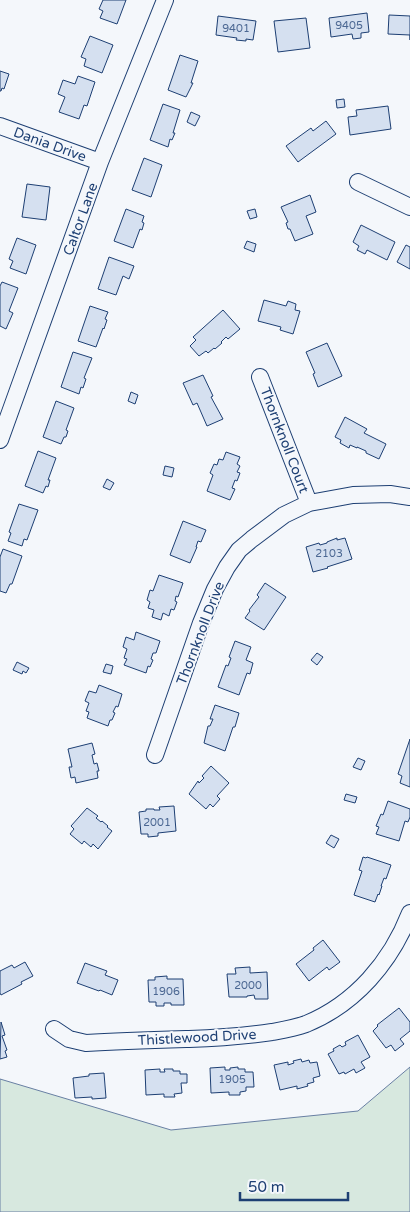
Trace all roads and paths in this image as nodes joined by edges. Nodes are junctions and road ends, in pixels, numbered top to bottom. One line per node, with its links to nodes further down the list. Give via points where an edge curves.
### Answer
1 (165, 0): 3 (street, Caltor Lane)
2 (0, 126): 3 (street, Dania Drive)
3 (100, 162): 7 (street, Caltor Lane)
4 (358, 182): 5 (street)
5 (410, 207)
6 (260, 377): 9 (street, Thornknoll Court)
7 (0, 440)
8 (410, 497): 9 (street, Thornknoll Drive, via 353,495)
9 (309, 503): 10 (street, Thornknoll Drive, via 284,515 252,539 227,567 201,623)
10 (155, 755)
11 (410, 913): 12 (street, Thistlewood Drive, via 387,958 371,979 334,1009 304,1024 252,1035 218,1038 86,1042 69,1038)
12 (54, 1029)

